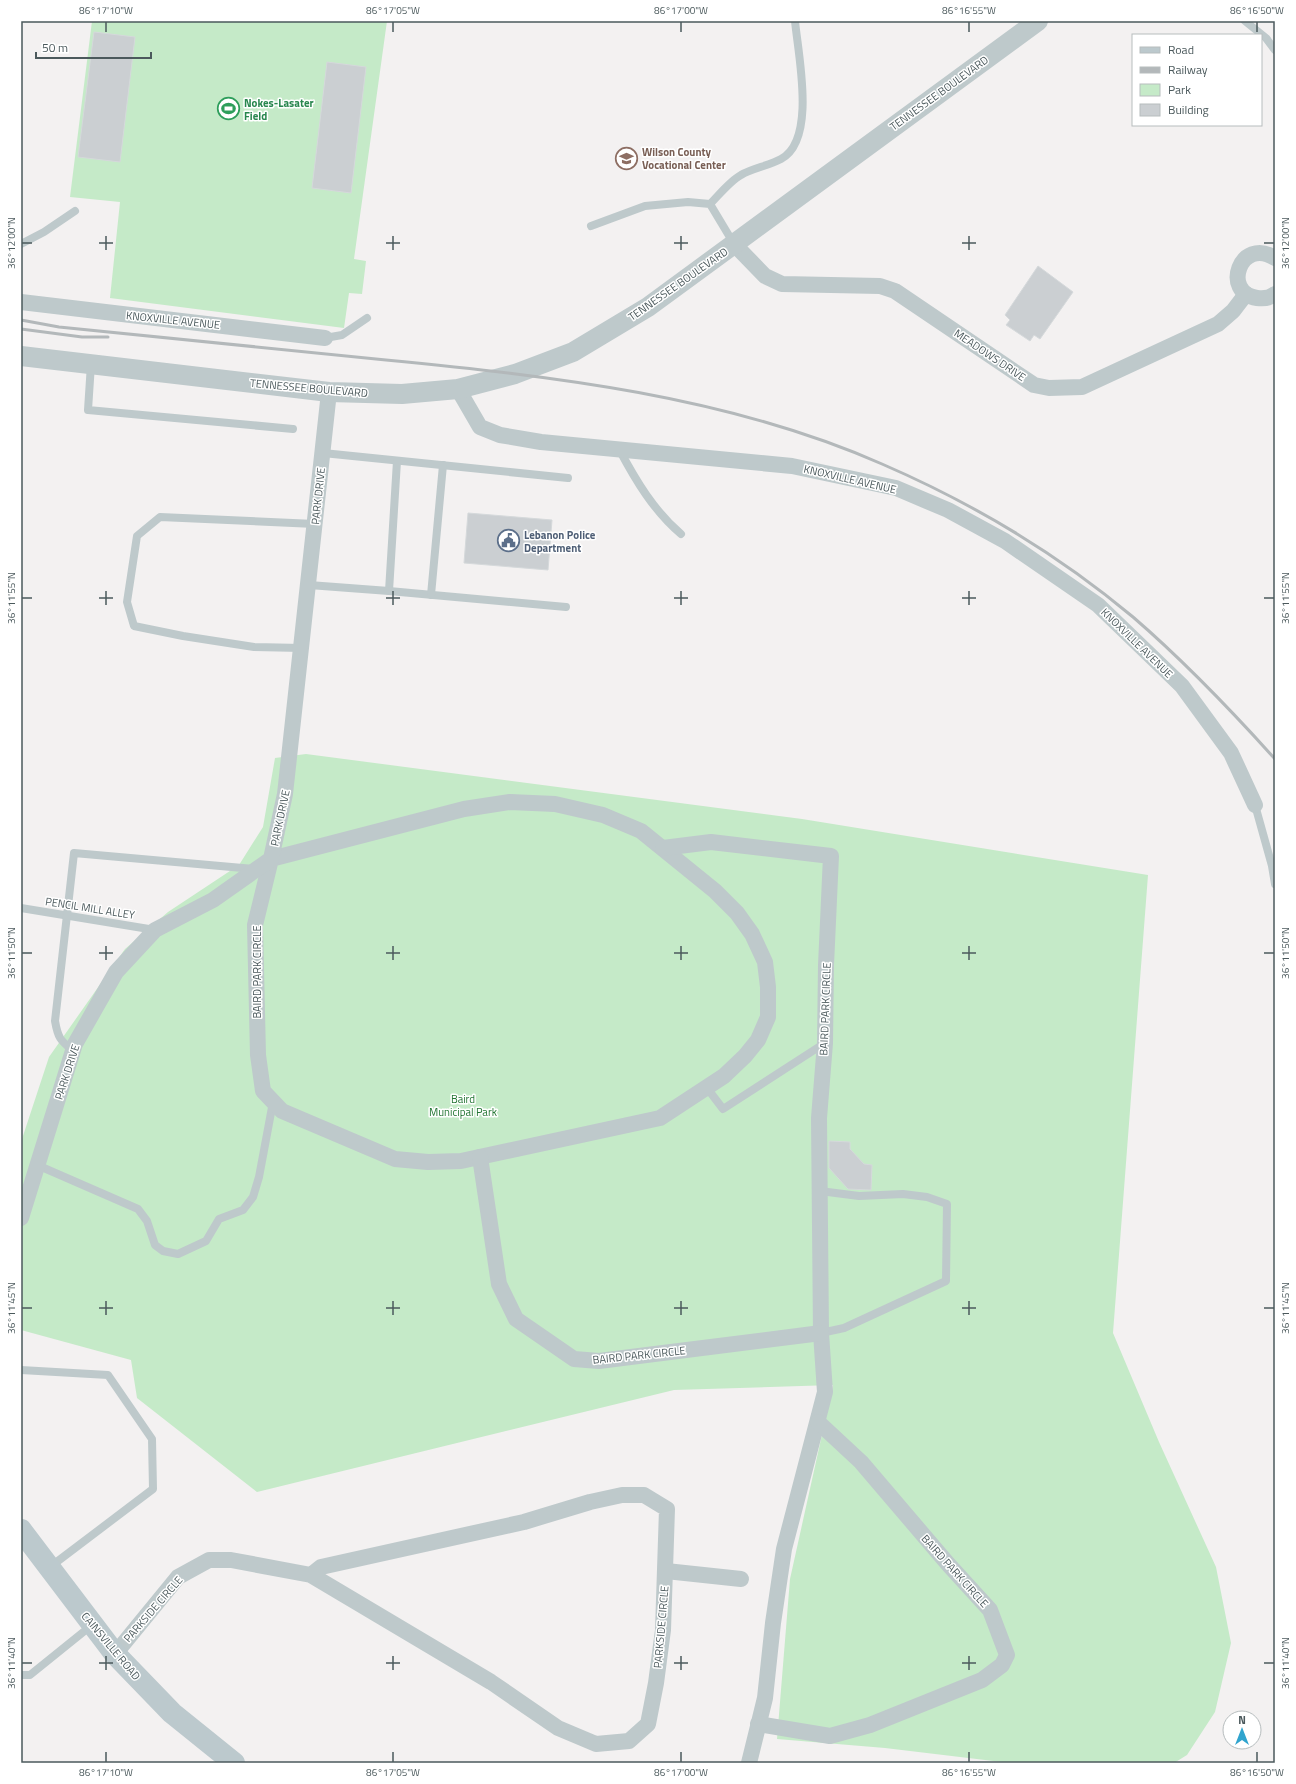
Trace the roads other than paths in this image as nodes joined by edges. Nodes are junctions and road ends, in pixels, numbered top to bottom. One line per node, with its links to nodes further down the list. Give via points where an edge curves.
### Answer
1 (795, 21): 7 (lane, via 803,100 801,130 792,148 782,159 740,176)
2 (1038, 21): 11 (street, TENNESSEE BOULEVARD)
3 (1245, 21): 4 (lane)
4 (1261, 34)
5 (1262, 35): 6 (lane)
6 (1275, 50)
7 (710, 204): 9 (lane, via 688,202 645,206); 11 (lane)
8 (75, 211): 10 (lane)
9 (591, 226)
10 (21, 244)
11 (734, 244): 13 (street, MEADOWS DRIVE, via 765,276 782,284 880,286 895,291 1034,385 1049,388 1082,387 1218,324 1233,311); 20 (street, TENNESSEE BOULEVARD, via 648,307 573,352 515,374)
12 (1275, 258): 13 (street, via 1260,252 1243,260 1237,276)
13 (1246, 294): 14 (street, via 1261,299)
14 (1275, 294)
15 (21, 302): 17 (street, KNOXVILLE AVENUE)
16 (367, 318): 17 (lane, via 342,335)
17 (325, 338)
18 (21, 356): 19 (street, TENNESSEE BOULEVARD)
19 (91, 364): 21 (street, TENNESSEE BOULEVARD); 22 (lane, via 88,410)
20 (458, 389): 21 (street, TENNESSEE BOULEVARD, via 402,394); 23 (street, KNOXVILLE AVENUE, via 480,427 500,435 542,442)
21 (329, 392): 24 (street, PARK DRIVE)
22 (293, 429)
23 (619, 449): 29 (lane, via 637,483 666,521); 35 (street, KNOXVILLE AVENUE, via 792,466 896,488 948,510 1005,541 1098,605 1182,686 1230,753)
24 (323, 453): 25 (lane); 28 (street, PARK DRIVE)
25 (397, 461): 26 (lane); 31 (lane)
26 (443, 465): 27 (lane); 32 (lane)
27 (568, 478)
28 (315, 524): 30 (street, PARK DRIVE); 34 (lane, via 160,517 137,536 127,602 134,626 254,647)
29 (681, 534)
30 (309, 585): 31 (lane); 34 (street, PARK DRIVE)
31 (389, 591): 32 (lane)
32 (431, 595): 33 (lane)
33 (566, 607)
34 (302, 648): 37 (street, PARK DRIVE, via 285,794)
35 (1255, 805): 39 (lane)
36 (662, 848): 37 (street, BAIRD PARK CIRCLE, via 641,831 604,815 555,804 510,802 464,809); 43 (street, BAIRD PARK CIRCLE, via 711,842 831,856); 45 (street, BAIRD PARK CIRCLE, via 715,891 737,913 752,934 765,962 768,1017 758,1040 724,1076)
37 (271, 859): 38 (street, PARK DRIVE); 46 (street, BAIRD PARK CIRCLE, via 255,925 258,1054 263,1091)
38 (256, 869): 41 (lane, via 74,853); 42 (street, PARK DRIVE, via 213,900)
39 (1275, 884)
40 (21, 908): 41 (lane, PENCIL MILL ALLEY)
41 (66, 915): 42 (lane, PENCIL MILL ALLEY); 44 (lane, via 55,1021 61,1041)
42 (155, 930): 44 (street, PARK DRIVE, via 116,972)
43 (825, 1043): 45 (lane, via 723,1109); 49 (street, BAIRD PARK CIRCLE, via 819,1118)
44 (73, 1051): 48 (street, PARK DRIVE)
45 (707, 1088): 47 (street, BAIRD PARK CIRCLE, via 660,1118)
46 (273, 1102): 47 (street, BAIRD PARK CIRCLE, via 282,1110 395,1159 428,1162 461,1161); 48 (lane, via 253,1197 243,1210 219,1219 206,1241 178,1254 163,1251 155,1245 147,1221 138,1210)
47 (480, 1157): 51 (street, BAIRD PARK CIRCLE, via 499,1284 516,1319 574,1359 599,1361)
48 (38, 1165): 50 (street, PARK DRIVE)
49 (820, 1191): 51 (street, BAIRD PARK CIRCLE); 51 (lane, via 859,1196 903,1194 947,1204 946,1281 844,1328)
50 (21, 1218)
51 (821, 1333): 53 (street, BAIRD PARK CIRCLE, via 825,1392)
52 (21, 1370): 55 (lane, via 108,1375 152,1439 153,1489)
53 (818, 1422): 62 (street, BAIRD PARK CIRCLE, via 784,1549 765,1698); 62 (street, BAIRD PARK CIRCLE, via 861,1462 990,1610 1007,1655 1002,1665 982,1680 870,1725 830,1736)
54 (26, 1540): 55 (main road, CAINSVILLE ROAD)
55 (49, 1567): 59 (main road, CAINSVILLE ROAD)
56 (666, 1571): 57 (street, PARKSIDE CIRCLE, via 667,1509 644,1495 622,1495 524,1522 321,1567); 57 (street, PARKSIDE CIRCLE, via 663,1630 648,1724 629,1741 596,1744 558,1728 490,1682); 58 (street)
57 (311, 1575): 60 (street, PARKSIDE CIRCLE, via 231,1560 209,1560 178,1577)
58 (741, 1580)
59 (92, 1624): 60 (main road, CAINSVILLE ROAD); 61 (lane, via 30,1675)
60 (115, 1654): 63 (main road, CAINSVILLE ROAD, via 172,1713)
61 (21, 1675)
62 (758, 1724): 64 (street, BAIRD PARK CIRCLE)
63 (234, 1763)
64 (749, 1763)

